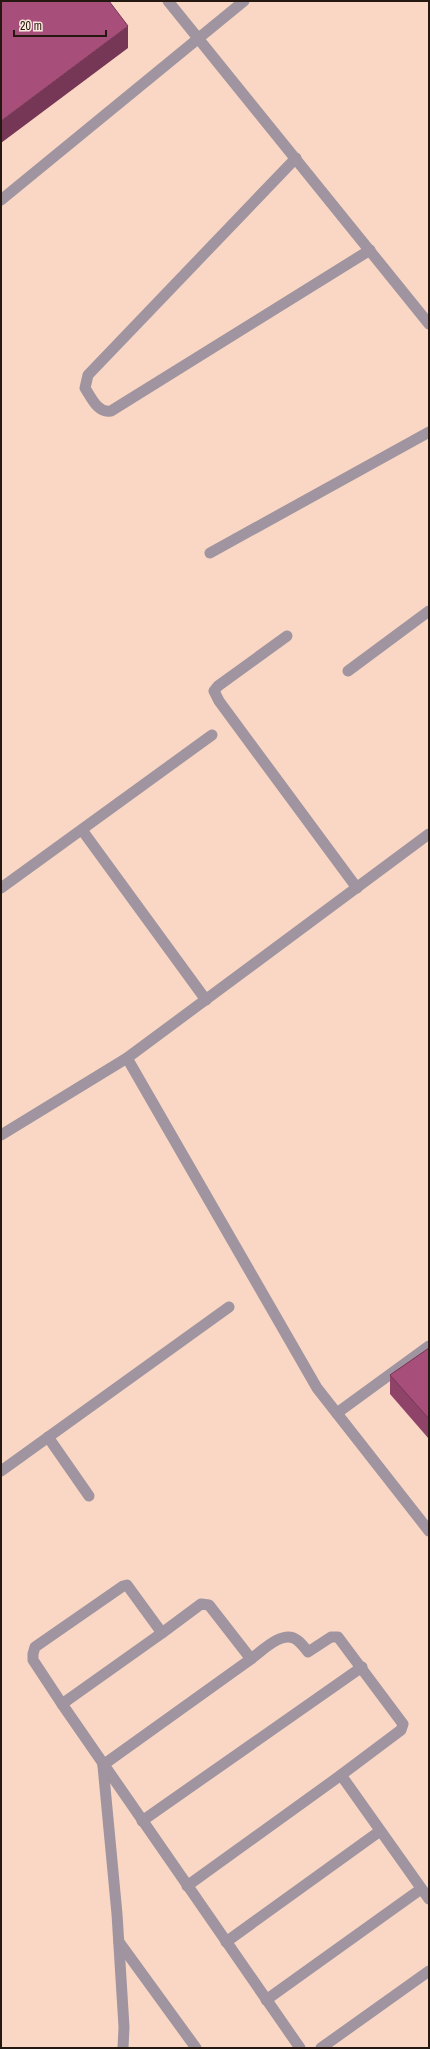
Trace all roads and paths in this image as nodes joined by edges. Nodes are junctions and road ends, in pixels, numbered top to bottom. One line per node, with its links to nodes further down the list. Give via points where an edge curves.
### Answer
1 (168, 1): 3 (street)
2 (244, 1): 3 (street)
3 (199, 38): 4 (street); 5 (street)
4 (296, 158): 6 (street); 6 (street, via 88,375 84,388 101,410 111,411)
5 (1, 200)
6 (370, 250): 7 (street)
7 (429, 324)
8 (429, 432): 9 (street)
9 (210, 553)
10 (429, 611): 12 (street)
11 (288, 636): 17 (street, via 218,686 214,692)
12 (348, 671)
13 (212, 735): 14 (street)
14 (82, 830): 16 (street); 18 (street)
15 (429, 834): 17 (street)
16 (1, 888)
17 (357, 888): 18 (street)
18 (206, 1000): 19 (street)
19 (127, 1058): 20 (street); 23 (street, via 317,1388)
20 (1, 1136)
21 (229, 1307): 24 (street)
22 (429, 1346): 23 (street)
23 (337, 1413): 27 (street)
24 (48, 1437): 25 (street); 26 (street)
25 (1, 1471)
26 (89, 1496)
27 (429, 1531)
28 (162, 1633): 29 (street, via 205,1603); 31 (street); 31 (street, via 128,1585 35,1647 33,1660)
29 (251, 1659): 30 (street, via 281,1638 296,1639 308,1652 331,1637 338,1637); 32 (street)
30 (362, 1667): 33 (street, via 403,1724 401,1730); 34 (street)
31 (62, 1704): 32 (street)
32 (103, 1765): 34 (street); 39 (street)
33 (341, 1775): 35 (street); 36 (street)
34 (142, 1821): 36 (street)
35 (380, 1830): 37 (street); 40 (street)
36 (187, 1886): 40 (street)
37 (421, 1889): 38 (street); 42 (street)
38 (429, 1899)
39 (119, 1942): 43 (street); 44 (street)
40 (226, 1942): 42 (street)
41 (429, 1971): 46 (street)
42 (266, 2000): 45 (street)
43 (123, 2048)
44 (196, 2048)
45 (300, 2048)
46 (321, 2048)

